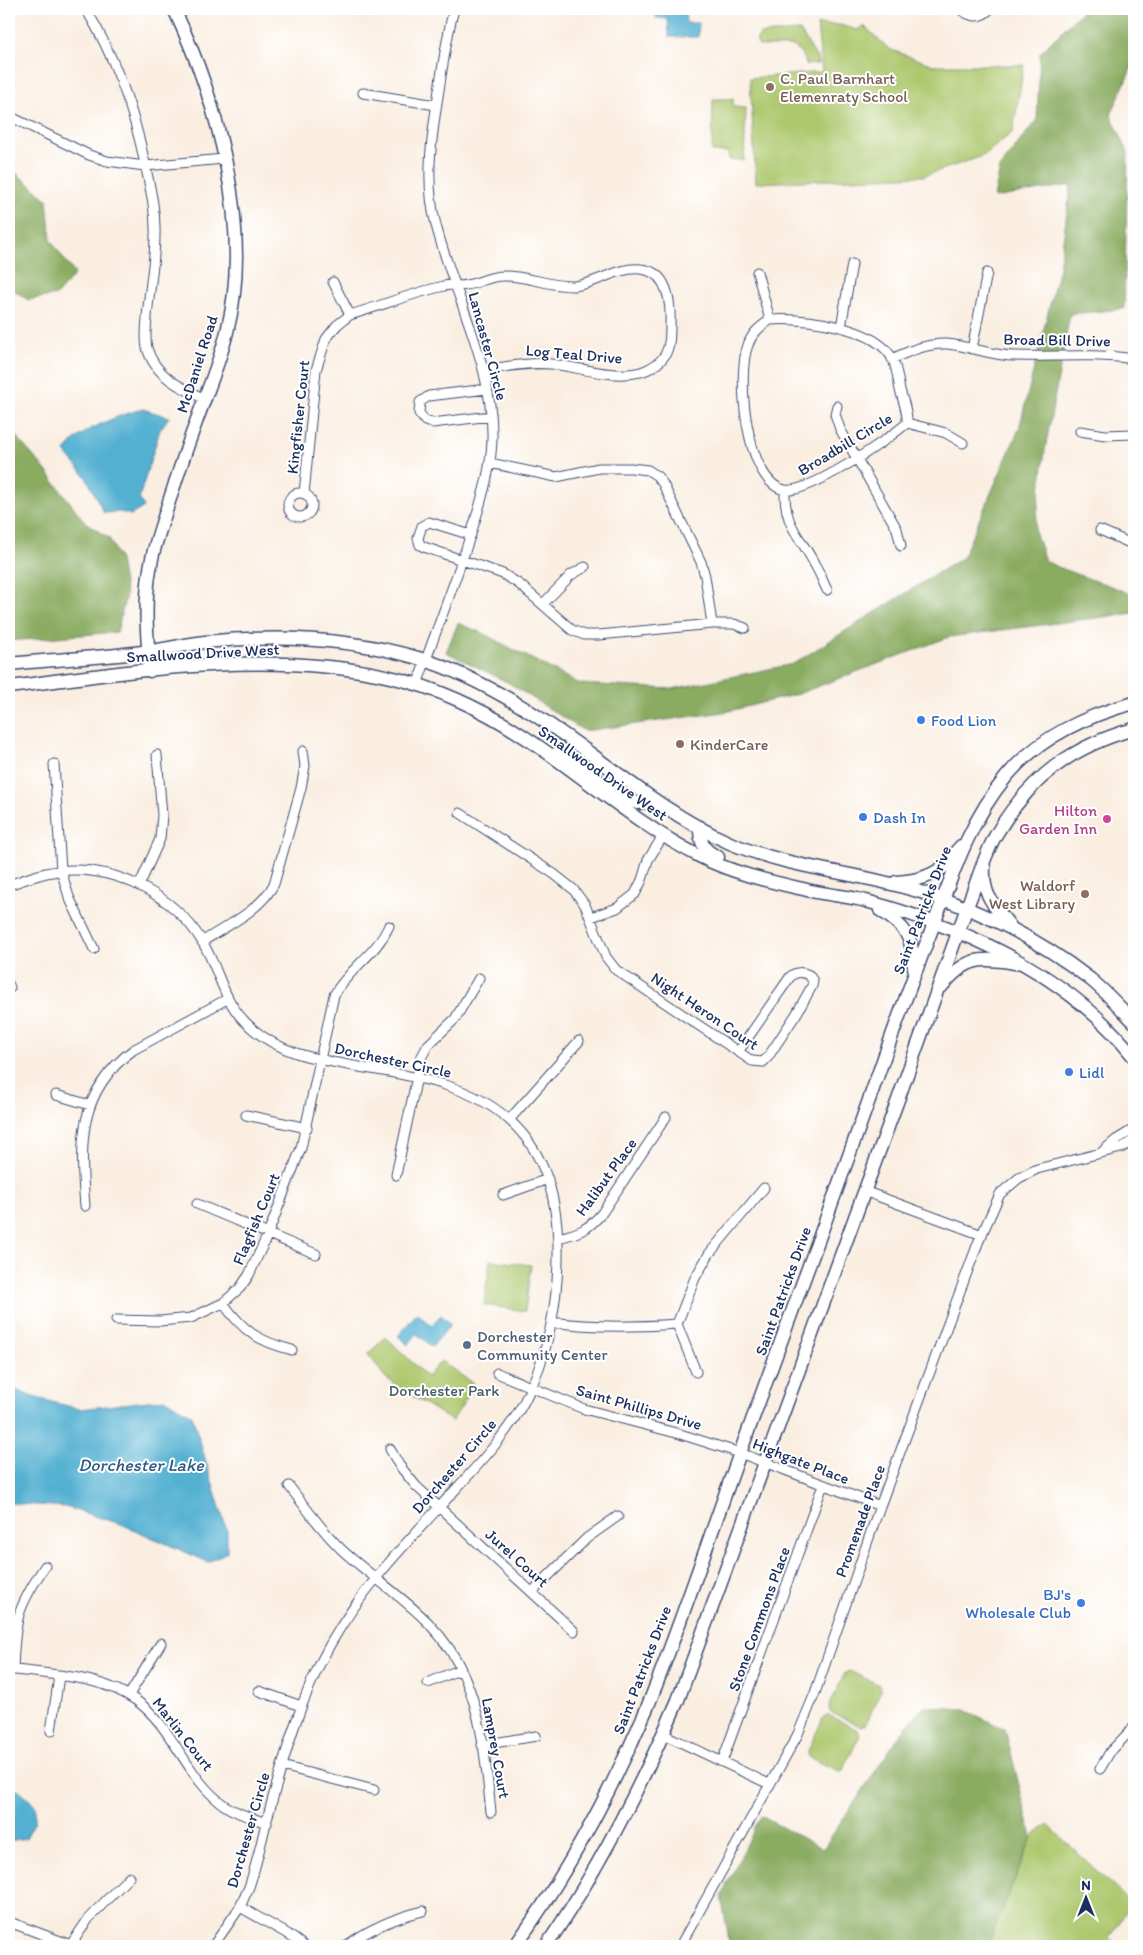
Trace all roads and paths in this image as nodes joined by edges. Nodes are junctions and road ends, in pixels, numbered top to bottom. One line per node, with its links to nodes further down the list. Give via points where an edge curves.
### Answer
1 (86, 9): 10 (street, via 116,70)
2 (174, 9): 9 (main road, McDaniel Road, via 192,46 205,84)
3 (454, 9): 7 (street, Lancaster Circle)
4 (960, 9): 5 (street, via 972,16 984,15)
5 (990, 9)
6 (363, 92): 7 (street)
7 (436, 105): 15 (street, Lancaster Circle, via 430,148 430,190 436,225)
8 (9, 116): 10 (street, via 89,155 106,161)
9 (224, 159): 10 (street); 24 (main road, McDaniel Road, via 236,240 236,285 228,330)
10 (145, 166): 24 (street, via 155,234 147,348 156,366 170,381)
11 (852, 264): 18 (street)
12 (757, 272): 17 (street)
13 (987, 273): 19 (street)
14 (333, 282): 16 (street)
15 (456, 286): 16 (street, Kingfisher Court, via 446,285); 22 (street, Lancaster Circle); 22 (street, Log Teal Drive, via 501,276 574,286 634,268 651,272 669,293 669,346 662,358 649,369 619,374 532,363)
16 (350, 315): 34 (street, Kingfisher Court, via 326,339 316,370)
17 (770, 320): 18 (street); 33 (street, Broadbill Circle, via 755,332 747,346 744,400 747,426 758,462 772,483)
18 (841, 327): 20 (street, via 866,336)
19 (972, 349): 20 (street, Broad Bill Drive, via 934,345); 21 (street, Broad Bill Drive, via 1013,356 1099,355)
20 (892, 359): 27 (street, Broadbill Circle)
21 (1134, 359)
22 (483, 370): 23 (street, Lancaster Circle)
23 (487, 389): 26 (street, Lancaster Circle); 26 (street, via 429,396 420,402 419,413 425,421 432,422)
24 (205, 398): 45 (main road, McDaniel Road, via 150,568 146,630)
25 (837, 406): 31 (street, via 838,422)
26 (491, 416): 32 (street, Lancaster Circle)
27 (907, 423): 30 (street, via 946,433); 31 (street, Broadbill Circle)
28 (1080, 430): 29 (street, via 1112,436)
29 (1134, 434)
30 (962, 443)
31 (856, 459): 33 (street, Broadbill Circle, via 800,489); 38 (street, via 897,529)
32 (490, 463): 36 (street, Lancaster Circle); 43 (street, via 556,477 599,468 643,469 653,473 663,484 700,562)
33 (785, 490): 41 (street, via 789,522)
34 (304, 494)
35 (1100, 530): 37 (street)
36 (471, 535): 39 (street, Lancaster Circle); 39 (street, via 429,522 419,530 418,541 424,547)
37 (1134, 544)
38 (901, 546)
39 (462, 560): 42 (street, via 503,574); 46 (street, Lancaster Circle)
40 (585, 567): 42 (street, via 571,575)
41 (827, 590)
42 (543, 604): 43 (street, via 567,626 584,635)
43 (712, 624): 44 (street, via 734,624)
44 (745, 628)
45 (148, 652): 46 (main road, Smallwood Drive West, via 205,642 306,639 386,649); 47 (main road, Smallwood Drive West); 48 (main road, McDaniel Road)
46 (425, 660): 49 (street, Lancaster Circle); 57 (main road, Smallwood Drive West, via 524,708)
47 (9, 664)
48 (150, 671): 49 (main road, Smallwood Drive West, via 295,664 374,674); 50 (main road, Smallwood Drive West)
49 (417, 685): 52 (main road, Smallwood Drive West)
50 (9, 687)
51 (1134, 703): 61 (main road, Saint Patricks Drive, via 1076,723 1038,747 1007,776 983,809)
52 (487, 715): 57 (main road, via 540,739 626,799 638,803); 60 (main road, Smallwood Drive West, via 522,735)
53 (1134, 729): 62 (main road, via 1110,735 1082,748 1049,771 1009,815)
54 (303, 751): 76 (street, via 301,788 274,884 257,905)
55 (157, 755): 67 (street, via 162,815 160,839)
56 (54, 764): 63 (street)
57 (655, 801): 59 (main road, Smallwood Drive West)
58 (460, 812): 71 (street, Night Heron Court, via 564,882 579,897)
59 (700, 826): 64 (main road, Smallwood Drive West, via 754,851 812,868); 65 (main road, via 700,842 705,850)
60 (663, 836): 65 (main road, Smallwood Drive West, via 700,857 763,880); 71 (street, via 648,860 635,894 617,908)
61 (966, 841): 64 (main road, via 931,875 911,881); 68 (main road, Saint Patricks Drive)
62 (986, 855): 70 (main road); 75 (main road, via 984,875 988,898)
63 (62, 870): 66 (street, Dorchester Circle); 67 (street, Dorchester Circle, via 102,874); 77 (street, via 71,902)
64 (883, 882): 68 (main road, Smallwood Drive West)
65 (781, 883): 69 (main road, Smallwood Drive West)
66 (9, 885)
67 (139, 886): 76 (street, Dorchester Circle, via 175,910)
68 (943, 899): 70 (main road, Smallwood Drive West); 72 (main road, Saint Patricks Drive)
69 (865, 901): 72 (main road, Smallwood Drive West); 79 (main road, via 898,922 909,936 914,949)
70 (967, 908): 74 (main road); 75 (main road, Smallwood Drive West)
71 (591, 917): 85 (street, Night Heron Court, via 606,957 616,970)
72 (934, 923): 74 (main road, Smallwood Drive West); 79 (main road, Saint Patricks Drive)
73 (389, 926): 87 (street, Flagfish Court, via 380,944 347,976 334,995)
74 (958, 931): 78 (main road, Smallwood Drive West); 81 (main road)
75 (1013, 931): 83 (main road, Smallwood Drive West, via 1090,979)
76 (202, 942): 82 (street, Dorchester Circle)
77 (94, 949)
78 (1027, 966): 81 (main road, via 994,959 972,962 956,970); 86 (main road, Smallwood Drive West, via 1074,998)
79 (915, 976): 118 (main road, Saint Patricks Drive)
80 (478, 978): 88 (street, via 455,1019 424,1051)
81 (938, 992): 101 (main road)
82 (227, 999): 87 (street, Dorchester Circle, via 242,1019 267,1040 292,1053); 90 (street, via 126,1055 102,1082)
83 (1134, 1022)
84 (579, 1041): 93 (street)
85 (738, 1052): 85 (street, Night Heron Court, via 790,976 799,972 812,978 812,986 797,1013 765,1061 755,1062)
86 (1134, 1057)
87 (321, 1060): 88 (street, Dorchester Circle); 94 (street, Flagfish Court)
88 (416, 1078): 93 (street, Dorchester Circle, via 468,1093); 98 (street)
89 (56, 1095): 90 (street)
90 (90, 1105): 104 (street, via 84,1129)
91 (246, 1116): 94 (street)
92 (666, 1117): 107 (street, Halibut Place, via 591,1226)
93 (509, 1120): 99 (street, Dorchester Circle, via 530,1146)
94 (306, 1128): 105 (street, Flagfish Court)
95 (1134, 1129): 97 (street, Promenade Place)
96 (1134, 1140): 97 (street, Promenade Place)
97 (1100, 1154): 106 (street, Promenade Place, via 1037,1169 1012,1182 1000,1194)
98 (396, 1175)
99 (548, 1179): 102 (street); 107 (street, Dorchester Circle, via 556,1209)
100 (764, 1188): 112 (street, via 709,1254 695,1278)
101 (864, 1191): 106 (street); 119 (main road)
102 (503, 1195)
103 (197, 1204): 105 (street)
104 (85, 1206)
105 (268, 1234): 108 (street); 109 (street, Flagfish Court, via 249,1275)
106 (982, 1235): 122 (street, Promenade Place)
107 (558, 1238): 111 (street, Dorchester Circle, via 558,1281)
108 (316, 1254)
109 (223, 1303): 110 (street, Flagfish Court, via 191,1318); 113 (street, via 249,1333)
110 (116, 1320)
111 (552, 1322): 112 (street, via 612,1327); 116 (street, Dorchester Circle)
112 (677, 1324): 114 (street)
113 (292, 1350)
114 (696, 1372)
115 (497, 1373): 116 (street, Saint Phillips Drive)
116 (531, 1387): 118 (street, Saint Phillips Drive, via 600,1414); 123 (street, Dorchester Circle, via 518,1413 492,1448)
117 (390, 1449): 123 (street, Jurel Court, via 409,1478)
118 (740, 1453): 119 (street, Highgate Place); 157 (main road, Saint Patricks Drive, via 662,1672 620,1770 564,1872)
119 (764, 1463): 120 (street, Highgate Place); 139 (main road)
120 (823, 1485): 122 (street, Highgate Place); 142 (street, Stone Commons Place)
121 (289, 1486): 126 (street, Lamprey Court, via 334,1542)
122 (880, 1506): 145 (street, Promenade Place, via 815,1693 798,1734)
123 (440, 1507): 126 (street, Dorchester Circle); 127 (street, Jurel Court)
124 (618, 1516): 127 (street, via 587,1538)
125 (44, 1566): 131 (street, via 19,1613)
126 (376, 1577): 130 (street, Lamprey Court, via 434,1627); 136 (street, Dorchester Circle, via 332,1640)
127 (533, 1591): 128 (street, Jurel Court)
128 (574, 1631)
129 (161, 1643): 135 (street)
130 (461, 1669): 133 (street); 141 (street, Lamprey Court, via 472,1697)
131 (11, 1670): 132 (street, Marlin Court)
132 (58, 1676): 135 (street, Marlin Court, via 87,1679); 138 (street)
133 (428, 1683)
134 (259, 1691): 136 (street)
135 (129, 1695): 148 (street, Marlin Court, via 151,1715 218,1801 236,1812)
136 (301, 1706): 143 (street, Dorchester Circle)
137 (1134, 1727): 144 (street, via 1110,1752)
138 (51, 1731)
139 (663, 1734): 142 (street); 158 (main road, via 606,1852)
140 (536, 1736): 141 (street)
141 (482, 1745): 147 (street, Lamprey Court)
142 (722, 1762): 145 (street)
143 (282, 1766): 146 (street); 148 (street, Dorchester Circle)
144 (1100, 1770)
145 (769, 1784): 159 (street, Promenade Place)
146 (374, 1790)
147 (491, 1812)
148 (266, 1822): 150 (street, Dorchester Circle, via 253,1874)
149 (129, 1877): 153 (street, via 89,1918)
150 (240, 1906): 154 (street, Dorchester Circle); 155 (street)
151 (423, 1911): 156 (street, via 385,1922)
152 (12, 1923): 153 (street)
153 (71, 1946)
154 (213, 1946)
155 (304, 1946)
156 (346, 1946)
157 (514, 1946)
158 (546, 1946)
159 (680, 1946)

